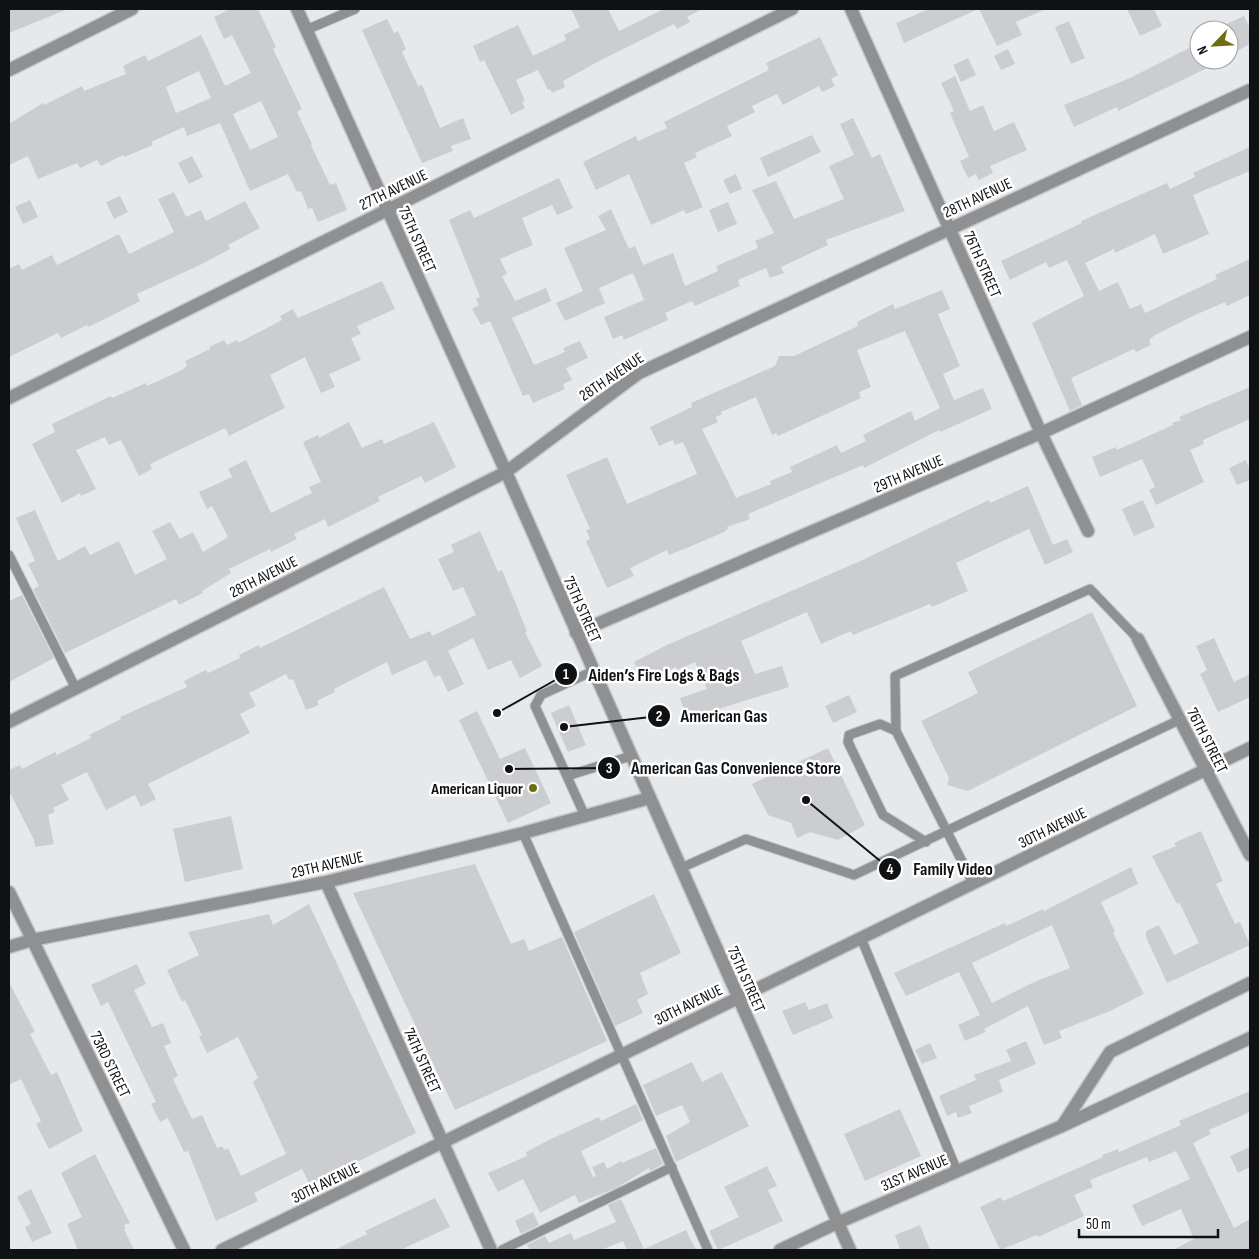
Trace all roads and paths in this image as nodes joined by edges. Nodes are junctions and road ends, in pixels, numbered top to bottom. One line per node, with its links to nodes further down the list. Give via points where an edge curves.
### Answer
1 (132, 9): 7 (street)
2 (297, 9): 6 (street, 75TH STREET)
3 (355, 9): 6 (lane)
4 (792, 9): 9 (street, 27TH AVENUE)
5 (852, 9): 10 (street, 76TH STREET)
6 (306, 30): 9 (street, 75TH STREET)
7 (9, 70)
8 (1250, 90): 10 (street, 28TH AVENUE)
9 (387, 210): 12 (street, 27TH AVENUE); 14 (street, 75TH STREET)
10 (948, 228): 13 (street, 76TH STREET); 14 (street, 28TH AVENUE, via 639,373)
11 (1250, 337): 13 (street, 29TH AVENUE)
12 (9, 398)
13 (1041, 433): 15 (street, 76TH STREET); 17 (street, 29TH AVENUE)
14 (506, 472): 17 (street, 75TH STREET); 20 (street, 28TH AVENUE)
15 (1088, 531)
16 (9, 555): 20 (lane)
17 (576, 633): 19 (street, 75TH STREET)
18 (1138, 639): 21 (street, 76TH STREET); 23 (lane, via 1090,588 895,676)
19 (593, 670): 25 (street, 75TH STREET); 27 (lane, via 541,695 535,706)
20 (76, 689): 22 (street, 28TH AVENUE)
21 (1180, 720): 26 (street, 76TH STREET); 30 (lane)
22 (9, 722)
23 (896, 731): 30 (lane); 32 (lane, via 880,724 849,735 848,742 883,815)
24 (1250, 748): 26 (street, 30TH AVENUE)
25 (631, 756): 27 (lane); 28 (street, 75TH STREET)
26 (1206, 770): 33 (street, 76TH STREET); 36 (street, 30TH AVENUE)
27 (567, 776): 29 (lane)
28 (650, 798): 29 (street, 29TH AVENUE); 34 (street, 75TH STREET)
29 (585, 816): 31 (street, 29TH AVENUE)
30 (948, 831): 32 (lane); 36 (lane)
31 (523, 833): 35 (street, 29TH AVENUE); 44 (lane)
32 (926, 842): 34 (lane, via 854,875 746,839)
33 (1250, 855)
34 (681, 868): 42 (street, 75TH STREET)
35 (326, 882): 39 (street, 29TH AVENUE); 46 (street, 74TH STREET)
36 (973, 883): 38 (street, 30TH AVENUE)
37 (9, 892): 39 (street, 73RD STREET)
38 (861, 938): 42 (street, 30TH AVENUE); 48 (lane)
39 (32, 940): 40 (street, 29TH AVENUE); 50 (street, 73RD STREET)
40 (9, 947)
41 (1250, 983): 45 (street, via 1110,1052)
42 (738, 998): 44 (street, 30TH AVENUE); 49 (street, 75TH STREET)
43 (1250, 1038): 45 (street, 31ST AVENUE)
44 (622, 1055): 46 (street, 30TH AVENUE); 47 (lane)
45 (1062, 1126): 48 (street, 31ST AVENUE)
46 (442, 1143): 51 (street, 30TH AVENUE); 52 (street, 74TH STREET)
47 (672, 1167): 53 (lane); 54 (lane)
48 (957, 1171): 49 (street, 31ST AVENUE)
49 (838, 1223): 55 (street, 31ST AVENUE); 56 (street, 75TH STREET)
50 (184, 1250)
51 (222, 1250)
52 (491, 1250)
53 (502, 1250)
54 (708, 1250)
55 (780, 1250)
56 (850, 1250)

